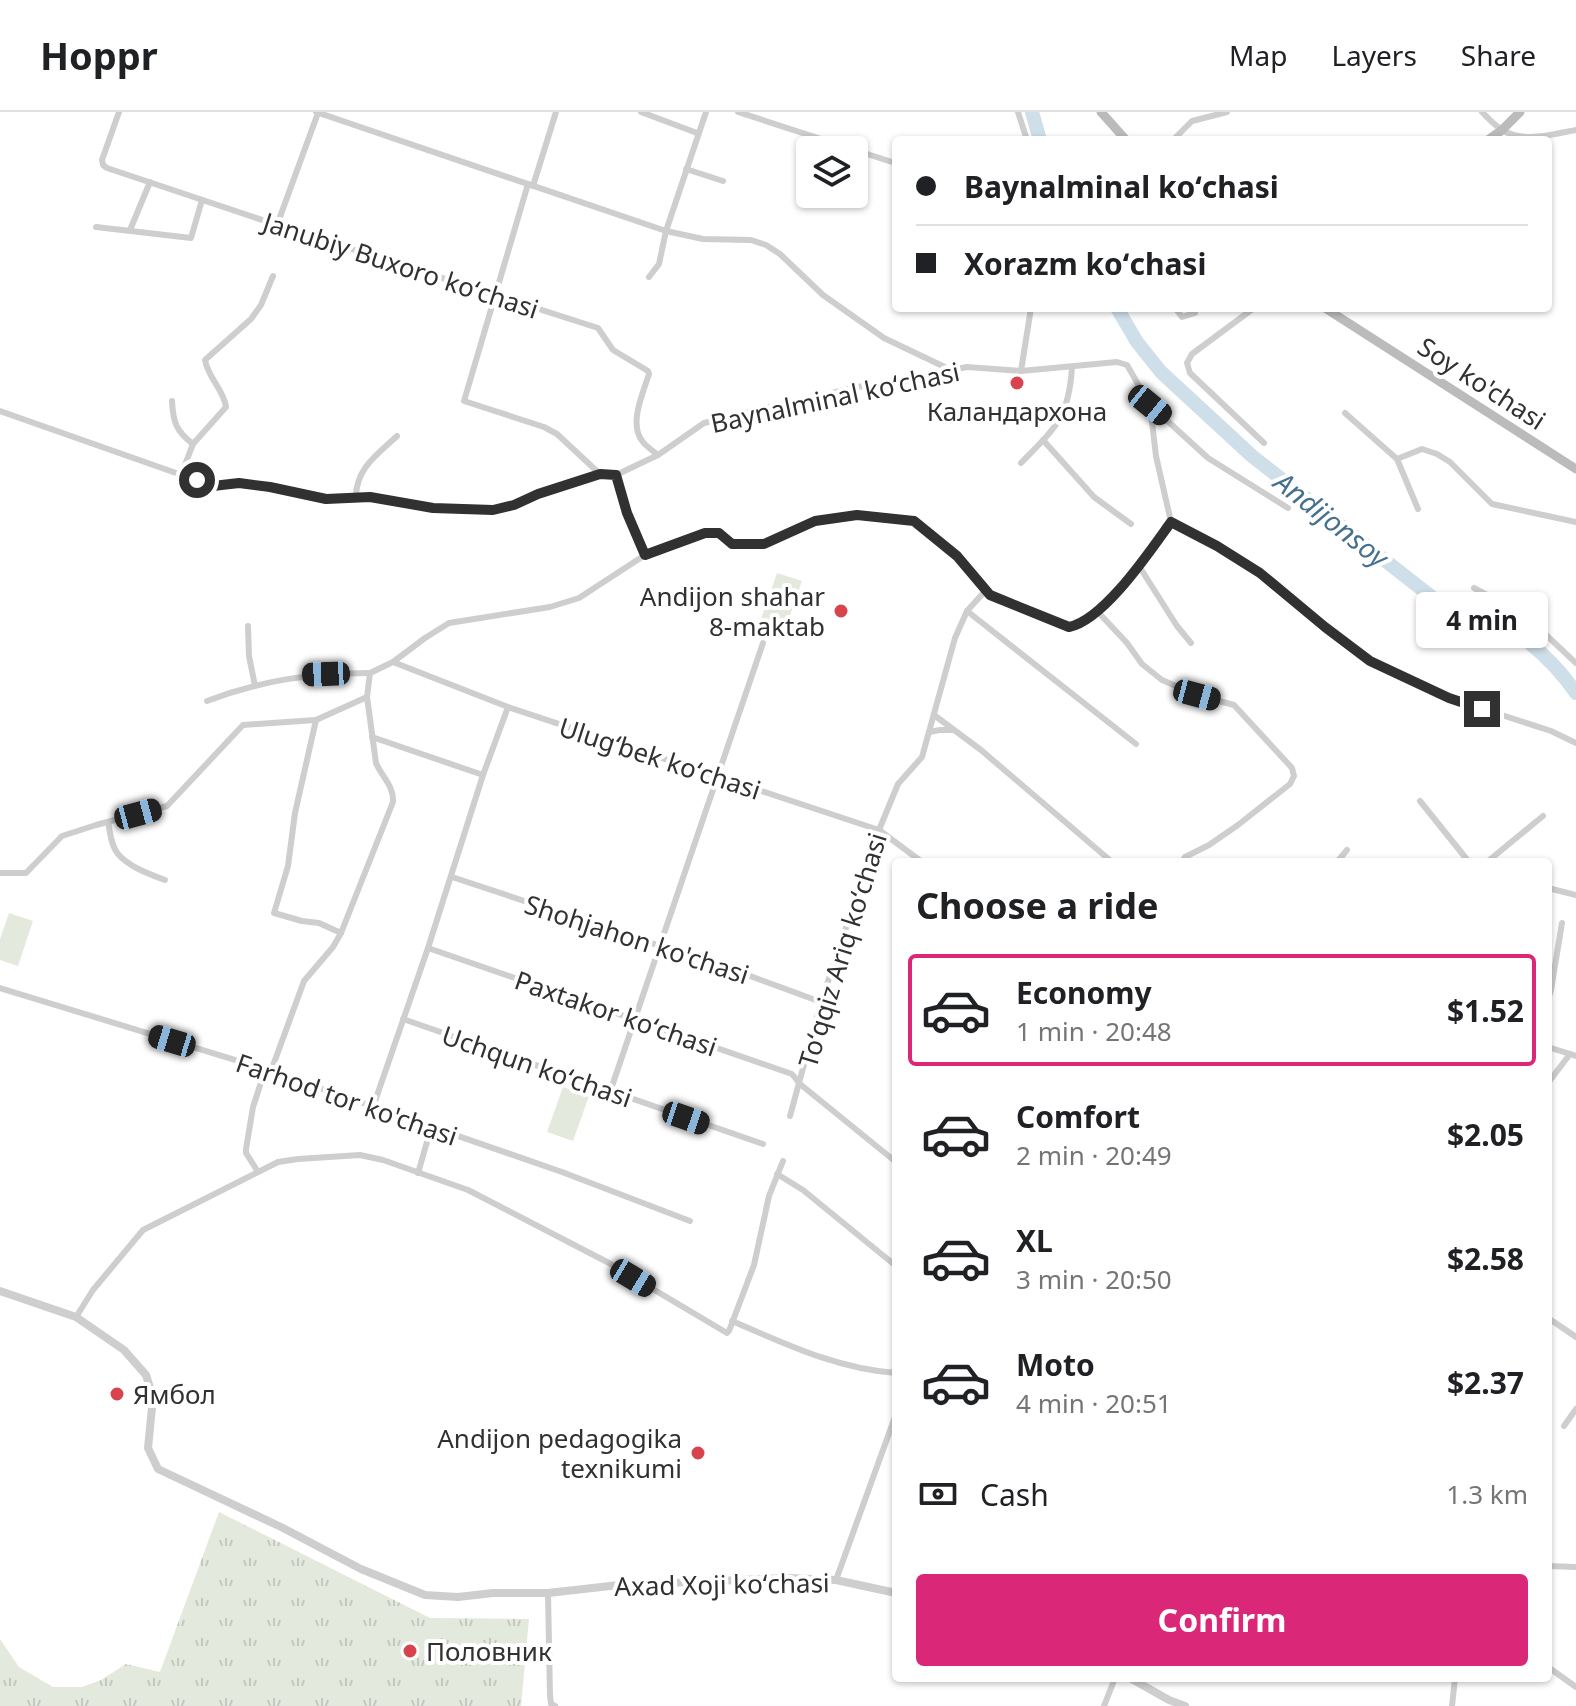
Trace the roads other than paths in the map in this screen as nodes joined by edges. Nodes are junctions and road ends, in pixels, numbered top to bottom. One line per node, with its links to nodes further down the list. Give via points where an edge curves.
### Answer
1 (119, 112): 25 (street, Janubiy Buxoro koʻchasi, via 103,165)
2 (317, 112): 26 (street); 28 (street)
3 (556, 112): 26 (street)
4 (641, 112): 15 (street)
5 (706, 112): 15 (street)
6 (738, 112): 22 (street)
7 (1018, 112): 16 (street)
8 (1101, 112): 17 (main road)
9 (1227, 112): 12 (street)
10 (1482, 112): 13 (street)
11 (1520, 112): 13 (main road)
12 (1200, 115): 18 (street)
13 (1502, 130): 19 (main road); 20 (street)
14 (1576, 130): 21 (street)
15 (697, 133): 23 (street)
16 (1026, 136)
17 (1122, 136)
18 (1177, 136)
19 (1494, 136)
20 (1514, 136)
21 (1537, 136)
22 (892, 162)
23 (686, 169): 24 (street); 31 (street)
24 (723, 181)
25 (150, 182): 27 (street, Janubiy Buxoro koʻchasi); 30 (street)
26 (530, 185): 31 (street); 34 (street)
27 (202, 200): 28 (street, Janubiy Buxoro koʻchasi); 30 (street, via 191,238)
28 (277, 225): 34 (street, Janubiy Buxoro koʻchasi)
29 (96, 227): 30 (street)
30 (130, 230)
31 (666, 231): 33 (street, via 659,264); 41 (street, via 766,245 884,338)
32 (273, 276): 50 (street, via 251,319 205,360 226,407)
33 (649, 277)
34 (495, 296): 51 (street, Janubiy Buxoro koʻchasi, via 598,328 613,350 648,371 637,431); 55 (street, via 464,401 544,427)
35 (1030, 312): 42 (street)
36 (1178, 312): 39 (street, via 1182,317)
37 (1249, 312): 49 (street, via 1187,363 1190,373)
38 (1331, 312): 54 (main road, Soy ko'chasi)
39 (1195, 313)
40 (1072, 367): 42 (street, Baynalminal koʻchasi); 44 (street, Baynalminal koʻchasi, via 1127,365); 48 (street, via 1068,403)
41 (951, 370): 42 (street, Baynalminal koʻchasi); 51 (street, Baynalminal koʻchasi, via 940,377 863,386 704,423)
42 (1021, 371)
43 (172, 401): 50 (street, via 179,434)
44 (1150, 405): 59 (street, via 1208,458); 61 (street)
45 (0, 411): 56 (street, Baynalminal koʻchasi)
46 (1345, 413): 52 (street)
47 (397, 436): 58 (street, via 361,473)
48 (1043, 440): 53 (street); 63 (street, via 1094,497)
49 (1264, 443)
50 (193, 444): 56 (street)
51 (658, 455): 57 (street, Baynalminal koʻchasi)
52 (1397, 459): 60 (street); 62 (street, via 1422,449 1437,454 1492,504)
53 (1021, 463)
54 (1576, 469)
55 (600, 474): 57 (street, Baynalminal koʻchasi); 58 (street, Baynalminal koʻchasi, via 493,510)
56 (181, 475): 58 (street, Baynalminal koʻchasi, via 213,486 239,483 326,499)
57 (616, 475): 64 (street)
58 (356, 497)
59 (1288, 508)
60 (1418, 509)
61 (1171, 522): 65 (street); 85 (street, via 1260,573 1370,661 1449,698)
62 (1576, 522)
63 (1131, 524)
64 (645, 555): 67 (street, via 705,533 719,533 732,544 764,544 815,521 857,515 914,521 957,556); 73 (street, via 579,598 449,623)
65 (1139, 566): 69 (street); 72 (street)
66 (1474, 588): 74 (street, via 1525,615)
67 (986, 590): 68 (street, Toʻqqiz Ariq koʻchasi); 69 (street, via 1063,626 1077,626)
68 (967, 611): 80 (street, Toʻqqiz Ariq koʻchasi); 86 (street)
69 (1098, 612): 96 (street, via 1142,664 1162,680 1234,705 1292,768 1290,784)
70 (248, 626): 76 (street)
71 (763, 643): 88 (street)
72 (1191, 643)
73 (393, 662): 75 (street); 79 (street, Ulugʻbek koʻchasi)
74 (1576, 663)
75 (370, 673): 76 (street, via 303,675); 77 (street)
76 (255, 686): 78 (street)
77 (367, 697): 81 (street); 84 (street)
78 (207, 701)
79 (508, 707): 87 (street); 88 (street, Ulugʻbek koʻchasi)
80 (934, 715): 82 (street); 83 (street, Toʻqqiz Ariq koʻchasi)
81 (316, 720): 91 (street, via 243,725 167,806); 106 (street, via 274,913)
82 (954, 730): 83 (street); 95 (street)
83 (929, 732): 92 (street, Toʻqqiz Ariq koʻchasi, via 921,760 898,784)
84 (372, 737): 87 (street); 106 (street, via 376,763 394,792 393,802)
85 (1576, 743)
86 (1136, 744)
87 (483, 775): 101 (street)
88 (718, 777): 92 (street, Ulugʻbek koʻchasi); 107 (street)
89 (1420, 801): 98 (street)
90 (1543, 816): 99 (street)
91 (108, 822): 100 (street, via 62,836 26,873); 102 (street, via 118,854)
92 (879, 830): 94 (street, Ulugʻbek koʻchasi); 111 (street, Toʻqqiz Ariq koʻchasi)
93 (1347, 850): 97 (street)
94 (917, 858)
95 (1107, 858)
96 (1184, 858)
97 (1340, 858)
98 (1466, 858)
99 (1492, 858)
100 (0, 873)
101 (452, 877): 107 (street, Shohjahon ko'chasi); 108 (street)
102 (165, 880)
103 (1552, 889): 104 (street)
104 (1576, 895)
105 (1562, 923): 109 (street)
106 (341, 933): 116 (street, via 304,981)
107 (660, 946): 111 (street, Shohjahon ko'chasi); 113 (street)
108 (428, 948): 112 (street); 113 (street, Paxtakor koʻchasi)
109 (1552, 984)
110 (0, 988): 116 (street, Farhod tor ko'chasi)
111 (821, 1002): 118 (street, Toʻqqiz Ariq koʻchasi)
112 (403, 1019): 119 (street, Uchqun koʻchasi); 120 (street)
113 (635, 1019): 118 (street, Paxtakor koʻchasi, via 792,1074); 119 (street)
114 (1552, 1048): 115 (street)
115 (1573, 1055): 117 (street)
116 (268, 1070): 120 (street, Farhod tor ko'chasi); 126 (street, via 253,1107 246,1149)
117 (1552, 1079)
118 (800, 1084): 121 (street, Toʻqqiz Ariq koʻchasi); 124 (street, Paxtakor koʻchasi)
119 (610, 1092): 123 (street, Uchqun koʻchasi)
120 (373, 1107): 122 (street, Farhod tor ko'chasi)
121 (790, 1116)
122 (431, 1128): 127 (street); 129 (street, Farhod tor ko'chasi)
123 (763, 1144)
124 (892, 1159)
125 (783, 1161): 128 (street)
126 (258, 1172): 127 (street, via 278,1162 360,1155); 132 (street, via 143,1230)
127 (418, 1173): 133 (street, via 513,1212 723,1332 729,1331)
128 (777, 1174): 130 (street); 133 (street, via 754,1265)
129 (690, 1221)
130 (892, 1263)
131 (0, 1291): 132 (street, Axad Xoji koʻchasi)
132 (76, 1317): 144 (street, Axad Xoji koʻchasi, via 124,1350 146,1375 153,1397 148,1448 158,1469 425,1595)
133 (732, 1321): 136 (street, via 813,1356)
134 (1552, 1321): 135 (street)
135 (1576, 1337)
136 (892, 1373)
137 (1576, 1409): 139 (street)
138 (892, 1425): 142 (street)
139 (1564, 1426)
140 (1552, 1566): 141 (street)
141 (1576, 1567)
142 (836, 1580): 143 (street, Axad Xoji koʻchasi); 144 (street, Axad Xoji koʻchasi, via 619,1585)
143 (892, 1592)
144 (548, 1593): 150 (street, via 550,1696)
145 (1552, 1670): 149 (street)
146 (1113, 1682): 151 (street)
147 (1137, 1682): 152 (street)
148 (1455, 1682): 153 (street)
149 (1576, 1686)
150 (555, 1706)
151 (1104, 1706)
152 (1185, 1706)
153 (1452, 1706)

